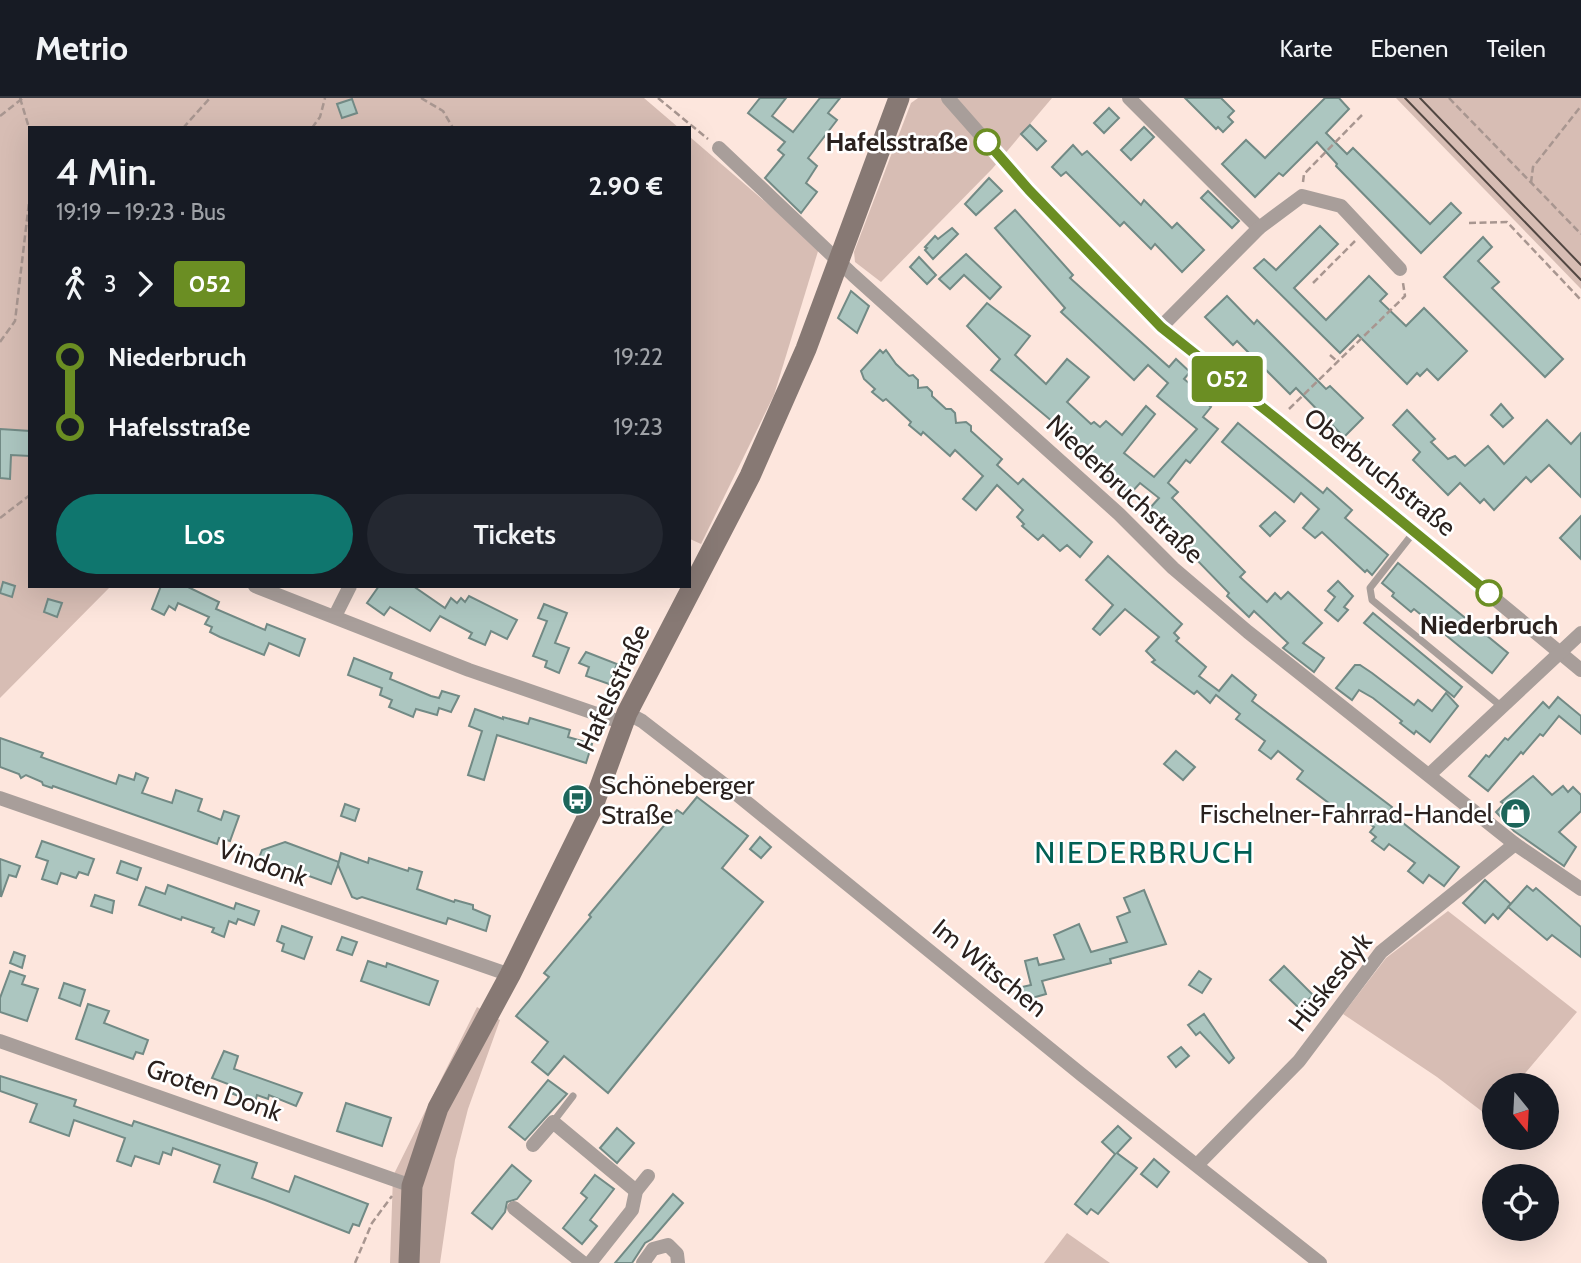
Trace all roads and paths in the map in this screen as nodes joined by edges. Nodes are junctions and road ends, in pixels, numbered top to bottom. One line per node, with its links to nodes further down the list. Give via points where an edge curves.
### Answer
1 (210, 98): 14 (path)
2 (325, 98): 15 (path)
3 (421, 98): 16 (path, via 443,111)
4 (658, 98): 17 (path)
5 (899, 98): 25 (main road, Hafelsstraße)
6 (948, 98): 29 (street, Oberbruchstraße)
7 (1129, 98): 22 (street)
8 (1449, 98): 18 (path)
9 (21, 99): 12 (path); 13 (path)
10 (1581, 106): 18 (path, via 1533,167)
11 (1362, 115): 19 (path, via 1304,174)
12 (0, 116)
13 (29, 126)
14 (185, 126)
15 (313, 126)
16 (452, 126)
17 (719, 148): 25 (street, Niederbruchstraße)
18 (1531, 183): 24 (path)
19 (1301, 196): 22 (street); 23 (street, via 1341,206)
20 (28, 211): 30 (path, via 15,321)
21 (1469, 223): 28 (path, via 1507,222)
22 (1259, 228): 29 (street)
23 (1364, 231): 26 (street); 27 (path)
24 (1581, 234)
25 (838, 260): 44 (main road, Hafelsstraße, via 806,349 750,476); 45 (street, Niederbruchstraße, via 1173,568)
26 (1400, 269): 32 (path, via 1405,296)
27 (1314, 283)
28 (1581, 300)
29 (1161, 327): 33 (street, Oberbruchstraße)
30 (0, 342)
31 (1330, 355): 32 (path)
32 (1338, 362): 33 (path)
33 (1278, 420): 36 (street, Oberbruchstraße)
34 (28, 497): 35 (path)
35 (0, 518)
36 (1414, 532): 41 (street, Oberbruchstraße); 43 (lane, via 1370,588 1372,600)
37 (260, 588): 39 (street)
38 (349, 588): 39 (street)
39 (335, 616): 44 (street, via 469,670)
40 (1581, 633): 41 (street)
41 (1560, 653): 42 (street, Oberbruchstraße); 43 (street)
42 (1581, 670)
43 (1503, 708): 45 (street)
44 (625, 718): 49 (main road, Hafelsstraße, via 593,806); 54 (street, Im Witschen, via 642,721 734,792)
45 (1429, 775): 47 (street, Niederbruchstraße)
46 (0, 798): 49 (street, Vindonk)
47 (1515, 844): 48 (street, Niederbruchstraße); 54 (street, Hüskesdyk, via 1381,952 1299,1061)
48 (1581, 889)
49 (510, 975): 56 (main road, Hafelsstraße, via 438,1108)
50 (0, 1041): 56 (street, Groten Donk)
51 (573, 1096): 52 (lane)
52 (553, 1122): 53 (street); 57 (street)
53 (533, 1145)
54 (1197, 1165): 65 (street, Im Witschen)
55 (649, 1175): 57 (street)
56 (407, 1184): 59 (path, via 372,1223); 60 (main road, Hafelsstraße)
57 (636, 1191): 62 (street, via 632,1210)
58 (514, 1208): 61 (street)
59 (355, 1263)
60 (408, 1263)
61 (583, 1263)
62 (590, 1263)
63 (643, 1263): 64 (street, via 653,1250 668,1245)
64 (678, 1263)
65 (1320, 1263)

